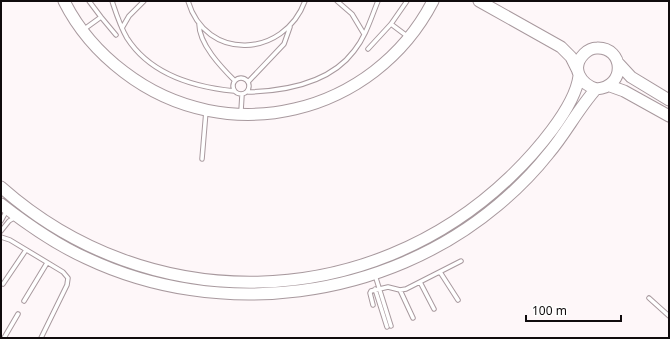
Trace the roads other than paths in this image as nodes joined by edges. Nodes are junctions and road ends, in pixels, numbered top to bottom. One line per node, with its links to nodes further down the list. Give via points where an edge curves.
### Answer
1 (64, 1): 17 (street)
2 (90, 1): 12 (lane)
3 (112, 1): 16 (lane)
4 (144, 1): 16 (lane, via 129,16)
5 (188, 1): 13 (lane)
6 (305, 1): 15 (lane)
7 (337, 1): 18 (lane, via 352,14)
8 (378, 1): 18 (lane)
9 (407, 1): 14 (lane)
10 (433, 1): 20 (street)
11 (479, 1): 21 (street)
12 (101, 18): 17 (lane); 19 (lane)
13 (199, 24): 15 (lane, via 213,36 240,45 268,41); 26 (lane, via 202,39)
14 (391, 24): 20 (lane); 23 (lane)
15 (290, 26): 27 (lane, via 284,44)
16 (122, 28): 30 (lane, via 143,57 162,71 196,84)
17 (83, 31): 34 (street, via 114,65 134,80 178,102)
18 (364, 34): 31 (lane, via 354,52 324,75 288,88)
19 (116, 35)
20 (409, 38): 35 (street, via 394,55 370,75 331,98 295,109)
21 (561, 47): 22 (street); 25 (street, via 571,57)
22 (593, 48): 24 (street, via 609,51); 25 (street, via 583,54 578,65)
23 (368, 49)
24 (619, 64): 28 (street, via 619,72); 33 (street, via 631,77)
25 (579, 73): 29 (street, via 583,82); 38 (street, via 578,87 544,139 504,183 469,211 438,232 397,252 354,268 309,278 232,282 205,280 153,270 108,255 78,240 43,220)
26 (235, 81): 27 (lane, via 242,78); 30 (lane)
27 (248, 82): 31 (lane)
28 (610, 86): 29 (street); 36 (street)
29 (596, 89): 48 (street, via 542,163 496,206 466,229 431,249)
30 (234, 91): 32 (lane)
31 (248, 92): 32 (lane)
32 (242, 95): 35 (lane)
33 (669, 100)
34 (206, 110): 35 (street); 37 (lane)
35 (240, 114)
36 (669, 116)
37 (202, 159)
38 (1, 187)
39 (4, 206): 40 (street); 41 (lane, via 5,216)
40 (17, 217): 42 (lane, via 10,220); 48 (street, via 59,244 104,266 149,282 195,291 232,294 287,293 332,286)
41 (1, 221)
42 (1, 231)
43 (1, 237): 44 (lane)
44 (26, 250): 46 (lane); 50 (lane)
45 (461, 261): 47 (lane)
46 (47, 263): 55 (lane); 63 (lane, via 66,274 68,282)
47 (440, 272): 49 (lane); 54 (lane)
48 (375, 274): 51 (lane)
49 (420, 282): 52 (lane); 57 (lane)
50 (3, 284)
51 (377, 289): 52 (lane, via 388,287); 56 (lane, via 370,293); 61 (lane)
52 (400, 290): 60 (lane)
53 (649, 298): 59 (lane)
54 (458, 300)
55 (24, 301)
56 (373, 306)
57 (434, 309)
58 (18, 314): 62 (lane)
59 (669, 316)
60 (413, 318)
61 (389, 326)
62 (2, 338)
63 (41, 338)

